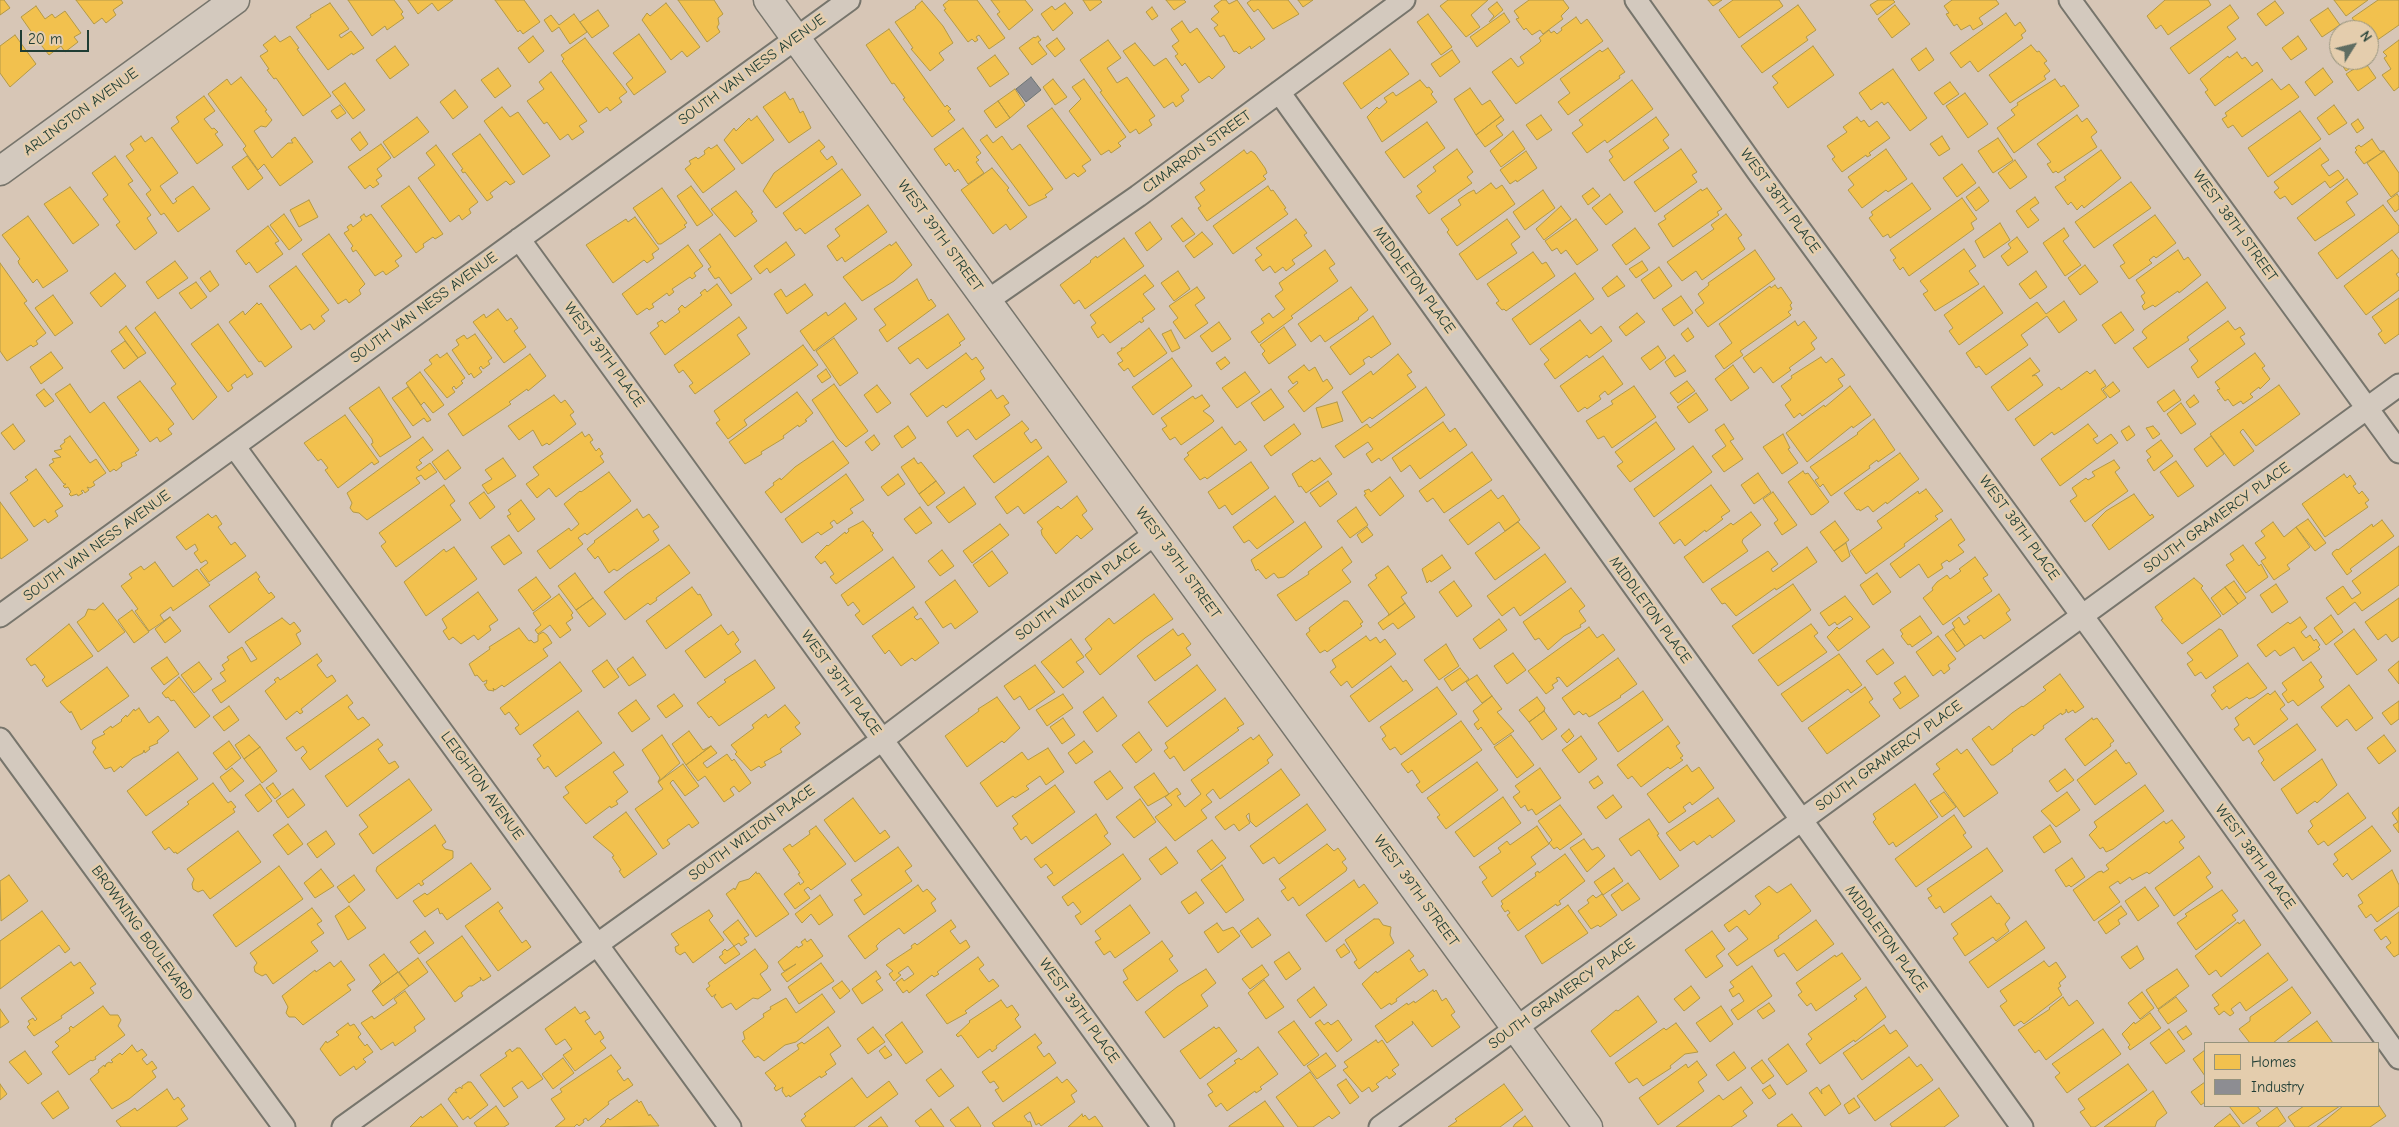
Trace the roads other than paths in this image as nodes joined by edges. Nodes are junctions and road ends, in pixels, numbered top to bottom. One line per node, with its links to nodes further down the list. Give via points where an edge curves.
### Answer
1 (235, 0): 9 (street, ARLINGTON AVENUE)
2 (768, 0): 7 (street, WEST 39TH STREET)
3 (848, 0): 7 (street, SOUTH VAN NESS AVENUE)
4 (1404, 0): 8 (street, CIMARRON STREET)
5 (1636, 0): 18 (street, WEST 38TH PLACE)
6 (2070, 0): 13 (street, WEST 38TH STREET)
7 (796, 38): 10 (street, SOUTH VAN NESS AVENUE); 11 (street, WEST 39TH STREET)
8 (1279, 92): 11 (street, CIMARRON STREET, via 1138,196); 21 (street, MIDDLETON PLACE)
9 (0, 171)
10 (519, 239): 14 (street, SOUTH VAN NESS AVENUE); 20 (street, WEST 39TH PLACE)
11 (987, 301): 16 (street, WEST 39TH STREET)
12 (2399, 385): 13 (street, SOUTH GRAMERCY PLACE)
13 (2368, 408): 15 (street, WEST 38TH STREET); 18 (street, SOUTH GRAMERCY PLACE)
14 (234, 446): 17 (street, SOUTH VAN NESS AVENUE); 22 (street, LEIGHTON AVENUE)
15 (2399, 452)
16 (1156, 533): 20 (street, SOUTH WILTON PLACE); 23 (street, WEST 39TH STREET)
17 (0, 616)
18 (2082, 616): 21 (street, SOUTH GRAMERCY PLACE); 24 (street, WEST 38TH PLACE)
19 (0, 739): 25 (street, BROWNING BOULEVARD)
20 (882, 740): 22 (street, SOUTH WILTON PLACE); 28 (street, WEST 39TH PLACE)
21 (1801, 820): 23 (street, SOUTH GRAMERCY PLACE); 31 (street, MIDDLETON PLACE)
22 (597, 944): 26 (street, SOUTH WILTON PLACE); 27 (street, LEIGHTON AVENUE)
23 (1516, 1028): 29 (street, SOUTH GRAMERCY PLACE); 30 (street, WEST 39TH STREET)
24 (2399, 1058)
25 (284, 1127)
26 (343, 1127)
27 (730, 1127)
28 (1163, 1127)
29 (1380, 1127)
30 (1588, 1127)
31 (2022, 1127)

